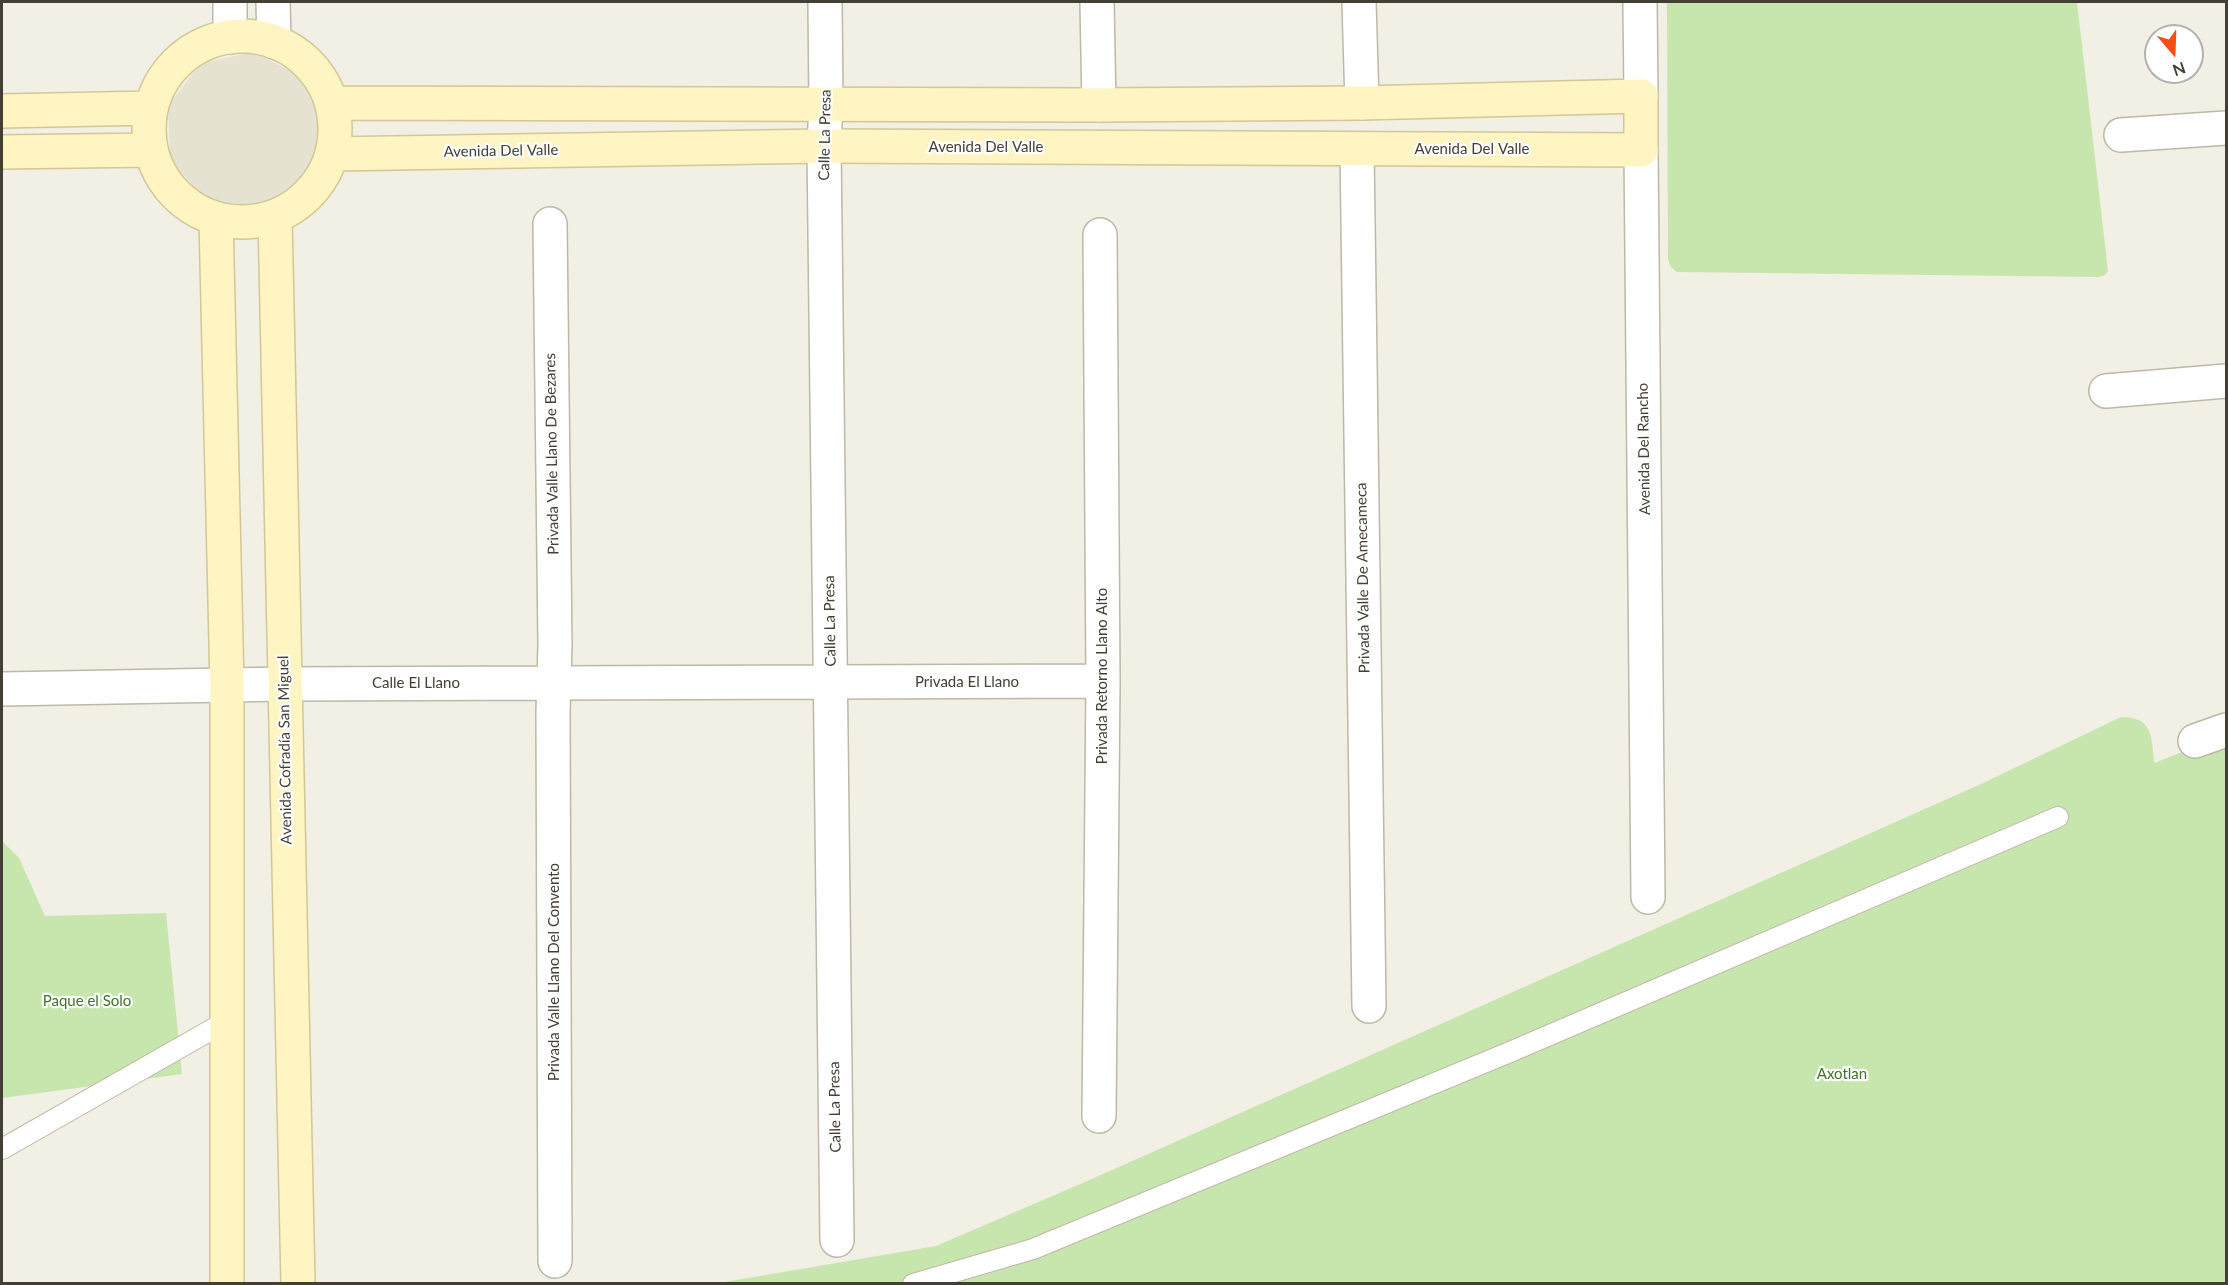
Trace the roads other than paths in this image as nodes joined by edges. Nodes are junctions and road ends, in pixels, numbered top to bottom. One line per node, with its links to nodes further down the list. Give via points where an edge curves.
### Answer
1 (230, 2): 7 (street)
2 (273, 2): 8 (street)
3 (825, 2): 12 (street, Calle La Presa)
4 (1097, 2): 13 (street)
5 (1359, 2): 11 (street)
6 (1640, 2): 9 (street, Avenida Del Rancho)
7 (230, 37): 8 (street, via 252,36); 14 (street, via 195,49 167,74)
8 (274, 42): 10 (street, via 300,55 320,77)
9 (1641, 96): 11 (street); 21 (street, Avenida Del Rancho)
10 (332, 103): 12 (street); 23 (street, via 336,129)
11 (1362, 103): 13 (street)
12 (826, 104): 13 (street); 18 (street, Calle La Presa)
13 (1099, 105)
14 (152, 108): 15 (street); 20 (street)
15 (2, 111)
16 (2226, 128): 17 (street)
17 (2121, 135)
18 (824, 146): 19 (street, Avenida Del Valle); 23 (street, Avenida Del Valle); 32 (street, Calle La Presa)
19 (1357, 149): 21 (street, Avenida Del Valle); 40 (street, Privada Valle De Amecameca)
20 (151, 150): 22 (street); 25 (street, via 160,174 175,193 194,209)
21 (1641, 150): 39 (street, Avenida Del Rancho)
22 (2, 152)
23 (332, 154): 24 (street, via 311,192 294,207)
24 (275, 216): 25 (street, via 246,222); 33 (street, Avenida Cofradía San Miguel)
25 (216, 219): 34 (street)
26 (550, 224): 31 (street, Privada Valle Llano De Bezares)
27 (1100, 235): 30 (street, Privada Retorno Llano Alto)
28 (2226, 381): 29 (street)
29 (2106, 391)
30 (1103, 681): 32 (street, Privada El Llano); 42 (street, Privada Retorno Llano Alto)
31 (554, 683): 32 (street, Calle El Llano); 33 (street, Calle El Llano); 45 (street, Privada Valle Llano Del Convento)
32 (831, 683): 44 (street, Calle La Presa)
33 (284, 684): 34 (street, Calle El Llano); 47 (street, Avenida Cofradía San Miguel)
34 (227, 685): 35 (street, Calle El Llano); 41 (street)
35 (2, 688)
36 (2226, 730): 37 (street)
37 (2195, 741)
38 (2058, 817): 48 (lane, via 1510,1052 1033,1250)
39 (1648, 897)
40 (1369, 1006)
41 (225, 1022): 43 (lane); 46 (street)
42 (1099, 1116)
43 (2, 1149)
44 (837, 1240)
45 (555, 1261)
46 (227, 1284)
47 (298, 1284)
48 (913, 1284)

